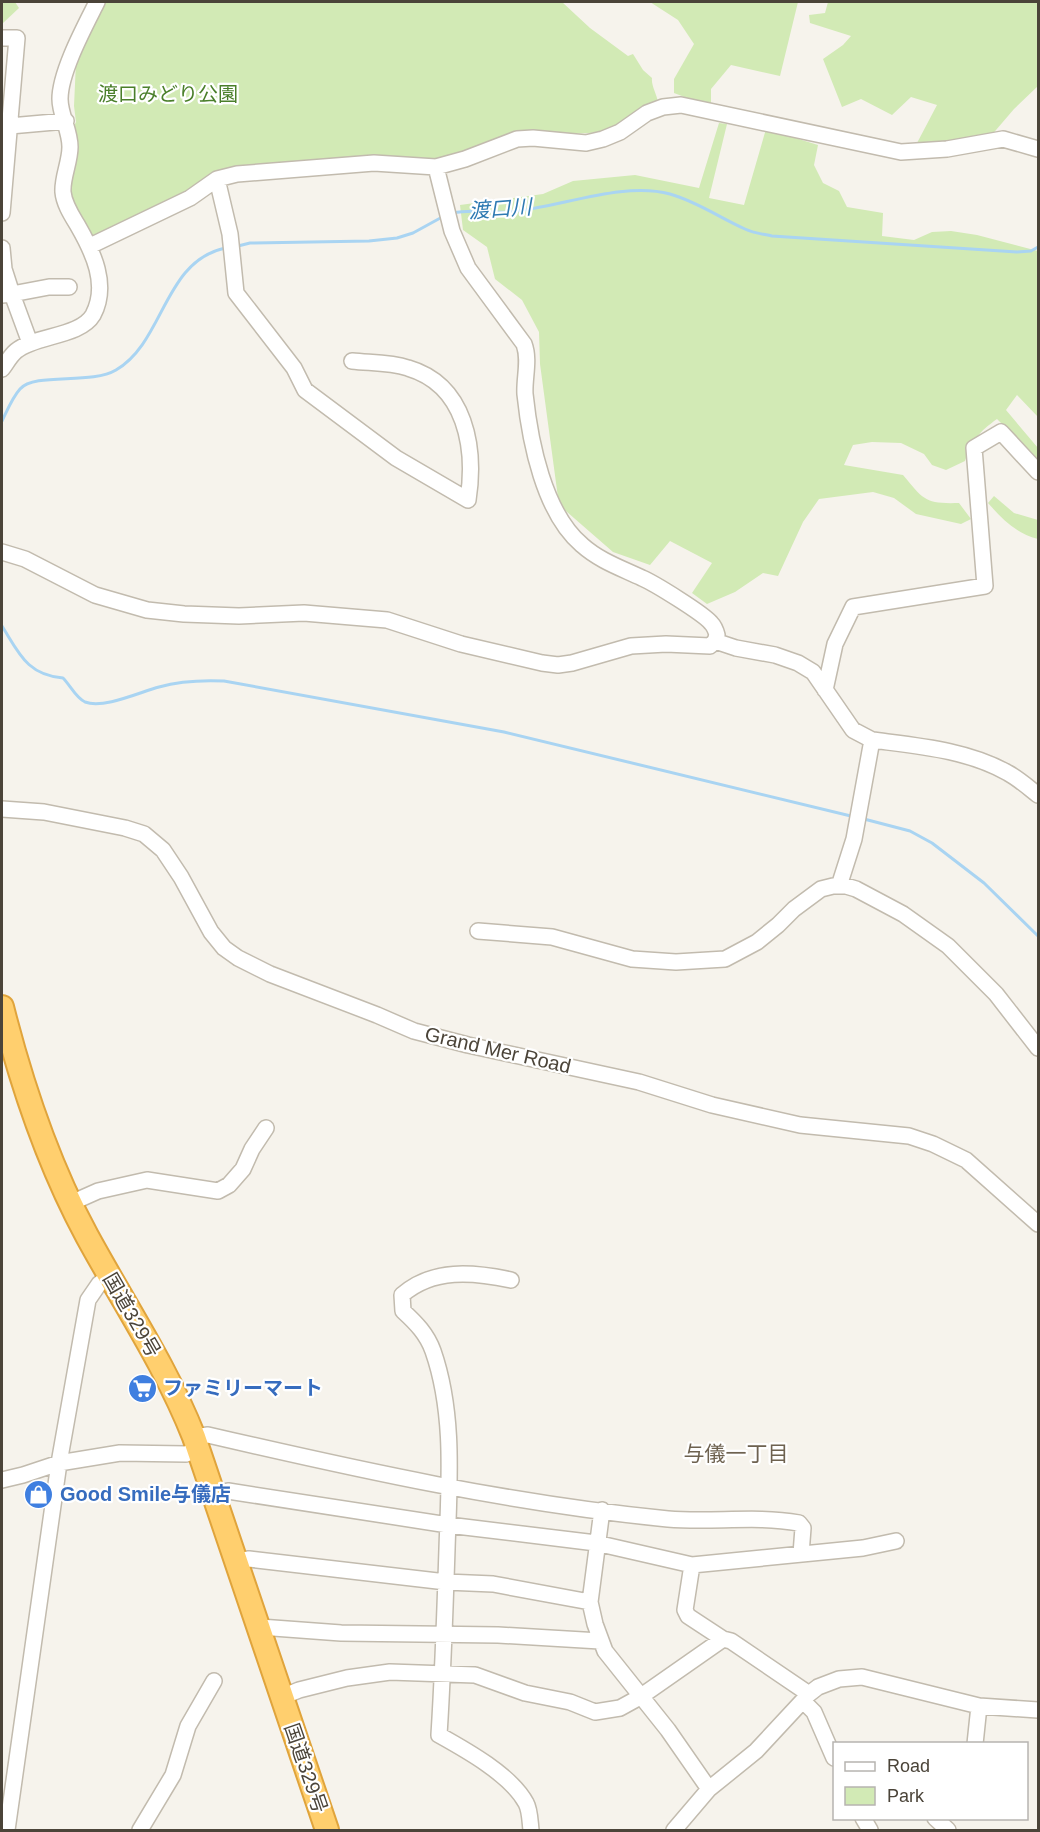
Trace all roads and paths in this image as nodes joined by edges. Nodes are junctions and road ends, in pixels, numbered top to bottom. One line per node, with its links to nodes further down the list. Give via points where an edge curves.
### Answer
1 (97, 2): 3 (street, via 62,81 60,101)
2 (2, 38): 4 (street, via 17,38)
3 (66, 121): 4 (street); 9 (street, via 70,150 63,193)
4 (7, 130): 8 (street)
5 (1038, 149): 6 (street, via 1003,139 902,152 681,105 647,113 603,139 586,143 517,139)
6 (436, 167): 7 (street, via 374,163); 18 (street, via 452,231 468,268 527,352 525,393 537,459 562,524 582,545 612,566 644,578 710,621 717,635)
7 (217, 179): 9 (street, via 190,198); 14 (street, via 230,234 236,293 294,368 305,390 396,458 468,500 472,459 467,432 446,390 409,368)
8 (2, 213)
9 (90, 246): 13 (street, via 100,275 98,302 92,317 80,327)
10 (2, 248): 12 (street)
11 (69, 287): 12 (street)
12 (7, 295): 13 (street)
13 (30, 344): 15 (street, via 16,351)
14 (352, 361)
15 (2, 369)
16 (1038, 472): 19 (street, via 1001,432 974,448 985,586 853,607 835,644)
17 (2, 552): 18 (street, via 25,559 95,595 147,610 239,616 303,613 387,620 461,644 558,665 631,646 710,645)
18 (715, 641): 19 (street, via 798,663 813,672)
19 (825, 690): 20 (street, via 854,730)
20 (872, 740): 21 (street, via 942,750 986,762); 23 (street, via 854,839)
21 (1038, 795)
22 (2, 808): 29 (street, Grand Mer Road, via 44,812 144,834 163,850 224,948 270,974 414,1031 468,1045 639,1082 712,1105 800,1125 909,1136 966,1160)
23 (839, 886): 24 (street, via 821,889 757,942 725,959 632,959 552,937); 26 (street, via 856,889 903,914 948,946 996,994)
24 (478, 931)
25 (2, 1007): 28 (highway, 国道329号, via 30,1103)
26 (1038, 1048)
27 (266, 1128): 28 (street, via 243,1169 230,1185 218,1191 147,1180 98,1191)
28 (71, 1203): 30 (highway, 国道329号)
29 (1038, 1224)
30 (110, 1275): 32 (highway, 国道329号, via 169,1379); 33 (street, via 88,1300)
31 (511, 1280): 35 (street, via 482,1274 436,1276 402,1295 404,1311 421,1328 433,1350 447,1410)
32 (196, 1443): 33 (street, via 186,1454 120,1453); 35 (street, via 208,1435); 36 (highway, 国道329号)
33 (59, 1463): 34 (street); 60 (street)
34 (2, 1480)
35 (449, 1486): 37 (street); 38 (street)
36 (215, 1496): 38 (street, via 228,1491); 42 (highway, 国道329号)
37 (602, 1510): 40 (street); 41 (street, via 669,1519 775,1518 799,1523 803,1528)
38 (448, 1525): 40 (street); 44 (street)
39 (896, 1541): 41 (street)
40 (596, 1543): 43 (street); 45 (street)
41 (801, 1554): 43 (street)
42 (237, 1561): 44 (street, via 249,1559); 46 (highway, 国道329号)
43 (692, 1564): 48 (street, via 685,1610)
44 (446, 1582): 45 (street, via 493,1584); 47 (street)
45 (590, 1602): 49 (street)
46 (260, 1628): 47 (street); 52 (highway, 国道329号)
47 (443, 1635): 49 (street); 50 (street)
48 (723, 1639): 53 (street); 54 (street, via 731,1641)
49 (600, 1641): 53 (street)
50 (443, 1674): 52 (street, via 390,1672 347,1678); 53 (street, via 475,1675 595,1712 620,1708); 63 (street, via 439,1735 504,1777 526,1804)
51 (214, 1681): 61 (street, via 188,1726 173,1775)
52 (282, 1697): 62 (highway, 国道329号)
53 (640, 1697): 59 (street)
54 (806, 1698): 55 (street, via 818,1687 839,1679 862,1677); 58 (street); 59 (street, via 756,1751)
55 (979, 1706): 56 (street); 57 (street)
56 (1038, 1710)
57 (975, 1742)
58 (833, 1756)
59 (709, 1789): 64 (street)
60 (7, 1830)
61 (140, 1830)
62 (327, 1830)
63 (531, 1830)
64 (674, 1830)

